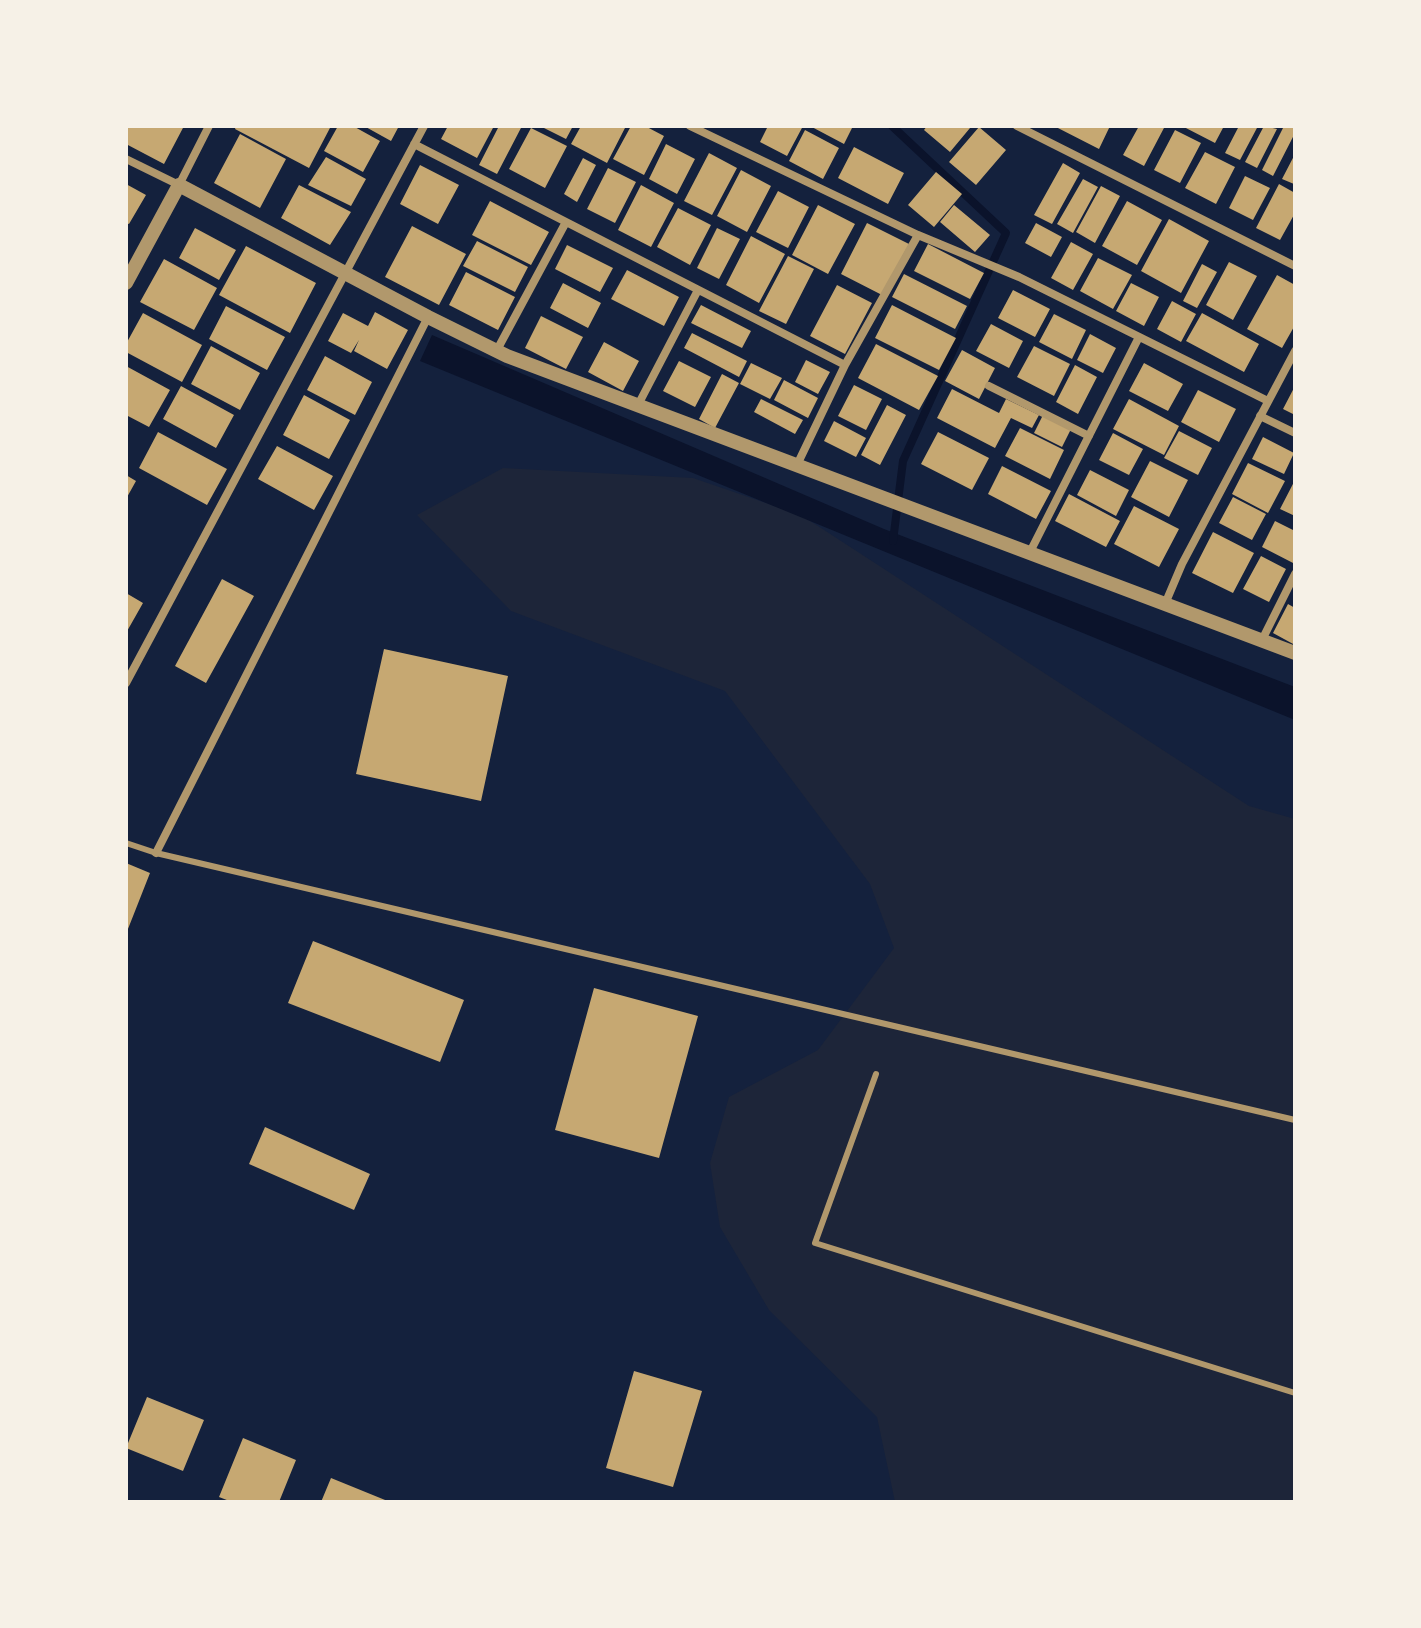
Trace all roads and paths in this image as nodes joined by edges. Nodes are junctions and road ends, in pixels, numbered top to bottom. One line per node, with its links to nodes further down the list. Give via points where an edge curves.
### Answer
1 (209, 126): 7 (street)
2 (424, 126): 5 (street)
3 (690, 126): 9 (street)
4 (1017, 126): 10 (street)
5 (414, 144): 8 (street); 11 (street)
6 (126, 159): 7 (street)
7 (179, 185): 11 (street); 12 (street)
8 (566, 222): 13 (street); 16 (street)
9 (918, 235): 15 (street); 18 (street)
10 (1295, 266)
11 (344, 272): 14 (street); 31 (street)
12 (126, 283)
13 (698, 290): 18 (street); 21 (street)
14 (428, 317): 16 (street); 33 (street)
15 (1139, 337): 20 (street); 24 (street)
16 (497, 350): 21 (street)
17 (1295, 351): 20 (street)
18 (845, 365): 25 (street)
19 (989, 386): 24 (street)
20 (1268, 401): 22 (street)
21 (638, 405): 25 (street)
22 (1260, 416): 23 (street); 28 (street)
23 (1295, 433)
24 (1089, 436): 26 (street)
25 (797, 465): 26 (street)
26 (1030, 552): 28 (street)
27 (1295, 574): 29 (street)
28 (1165, 604): 29 (street)
29 (1262, 640): 30 (street)
30 (1295, 653)
31 (126, 683)
32 (126, 843): 33 (lane)
33 (156, 853): 35 (lane)
34 (876, 1074): 36 (lane, via 815,1243)
35 (1295, 1120)
36 (1295, 1393)

